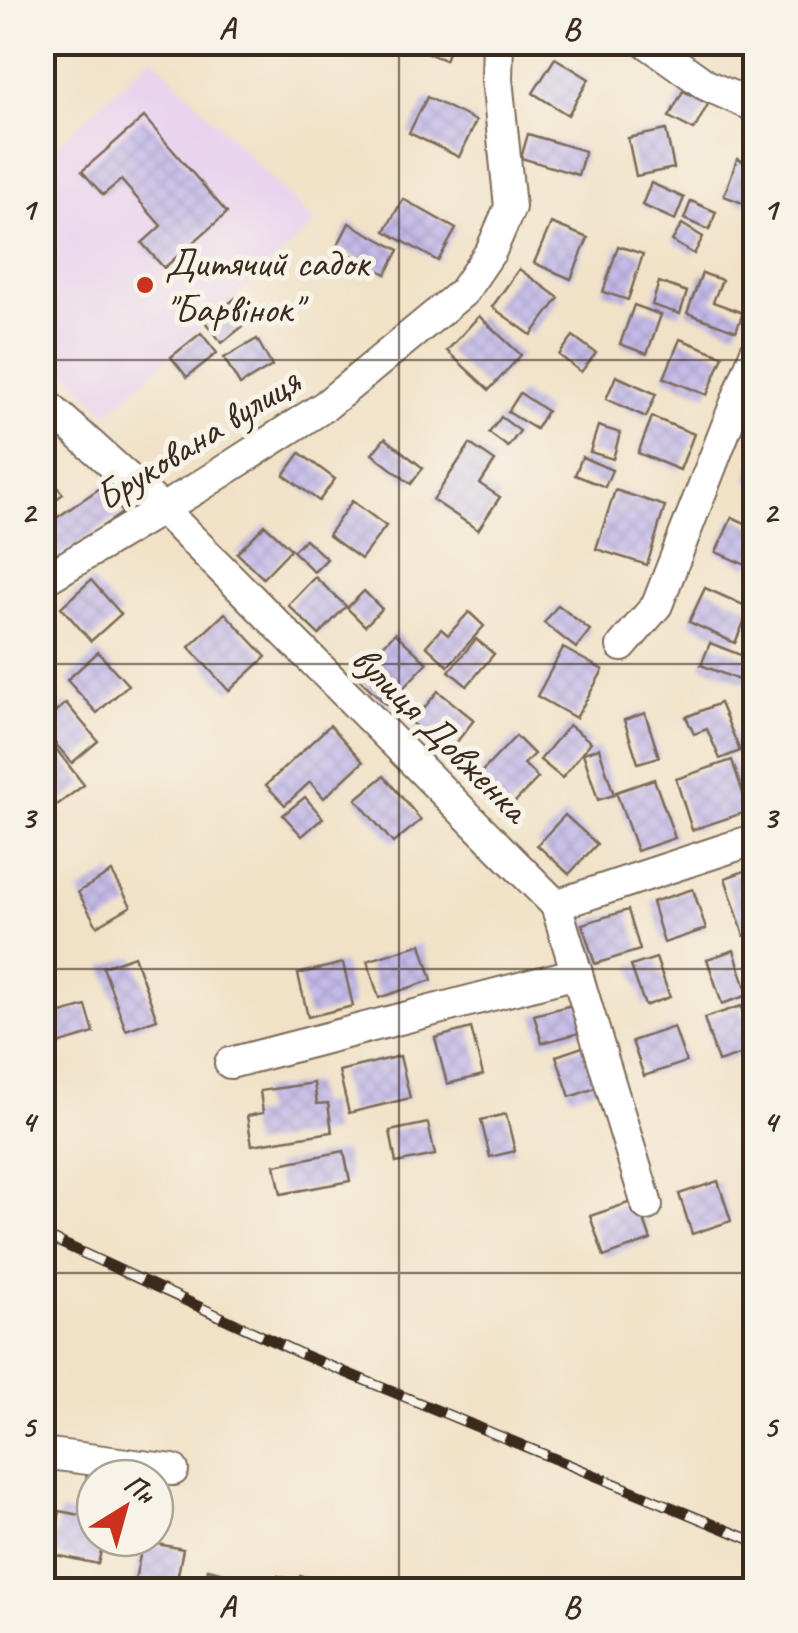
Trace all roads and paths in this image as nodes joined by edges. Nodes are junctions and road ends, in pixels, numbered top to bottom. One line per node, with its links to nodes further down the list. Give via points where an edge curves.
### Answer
1 (498, 42): 6 (street, Брукована вулиця, via 510,206 463,292 326,406)
2 (646, 42): 3 (street, via 706,85)
3 (756, 108)
4 (756, 351): 8 (street, via 657,606)
5 (42, 400): 6 (street, вулиця Довженка)
6 (162, 509): 7 (street, Брукована вулиця); 10 (street, вулиця Довженка)
7 (42, 581)
8 (622, 646)
9 (756, 838): 10 (street)
10 (556, 905): 11 (street, вулиця Довженка)
11 (577, 973): 12 (street); 13 (street, вулиця Довженка)
12 (230, 1063)
13 (647, 1205)
14 (42, 1453): 15 (street)
15 (81, 1458)

